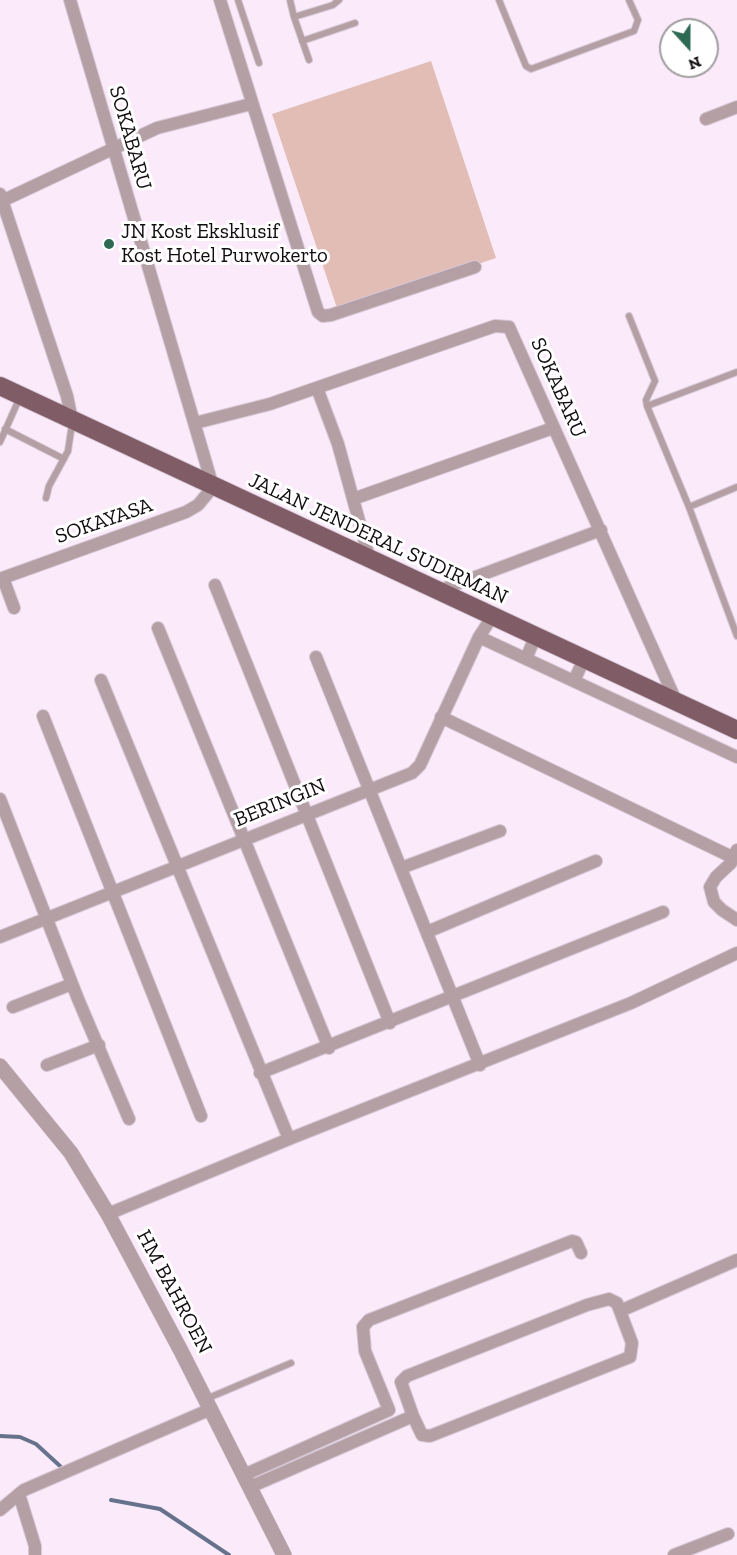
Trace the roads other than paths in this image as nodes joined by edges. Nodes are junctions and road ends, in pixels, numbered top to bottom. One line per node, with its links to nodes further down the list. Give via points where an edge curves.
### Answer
1 (70, 0): 16 (street, SOKABARU)
2 (220, 0): 13 (street)
3 (238, 0): 12 (lane)
4 (290, 0): 8 (lane)
5 (339, 0): 8 (lane)
6 (500, 0): 7 (lane, via 526,66 531,69 634,31 638,20)
7 (629, 0)
8 (294, 17): 10 (lane)
9 (355, 23): 10 (lane)
10 (302, 41): 11 (lane)
11 (309, 60)
12 (259, 63)
13 (251, 104): 16 (street, via 180,121); 18 (street, via 315,306 323,316)
14 (737, 107): 15 (street)
15 (705, 119)
16 (114, 147): 17 (street); 26 (street, SOKABARU)
17 (1, 198): 25 (street)
18 (475, 267)
19 (629, 316): 24 (lane, via 654,381)
20 (737, 372): 24 (lane)
21 (0, 387): 23 (main road, JALAN JENDERAL SUDIRMAN)
22 (317, 387): 26 (street, SOKABARU, via 270,404); 27 (street, SOKABARU, via 504,326 512,332); 34 (street)
23 (20, 396): 25 (main road, JALAN JENDERAL SUDIRMAN); 28 (lane)
24 (647, 406): 35 (lane)
25 (72, 420): 30 (lane); 31 (main road, JALAN JENDERAL SUDIRMAN)
26 (195, 423): 31 (street, SOKABARU)
27 (553, 428): 34 (street); 36 (street, SOKABARU)
28 (6, 429): 29 (lane); 30 (lane)
29 (0, 442)
30 (64, 459): 33 (lane)
31 (213, 487): 37 (main road, JALAN JENDERAL SUDIRMAN); 38 (street, SOKAYASA, via 198,505 186,512)
32 (737, 487): 35 (lane)
33 (46, 498)
34 (353, 499): 37 (street)
35 (689, 507): 43 (lane)
36 (601, 530): 40 (street); 54 (street, SOKABARU)
37 (370, 561): 40 (main road, JALAN JENDERAL SUDIRMAN)
38 (1, 579): 41 (street)
39 (215, 585): 61 (street)
40 (438, 591): 44 (main road, JALAN JENDERAL SUDIRMAN)
41 (14, 608)
42 (737, 611): 43 (lane)
43 (729, 615): 46 (lane)
44 (492, 617): 47 (street, BERINGIN); 48 (main road, JALAN JENDERAL SUDIRMAN)
45 (158, 628): 63 (street)
46 (737, 636)
47 (479, 637): 50 (street); 56 (street, BERINGIN)
48 (536, 637): 50 (street); 51 (main road, JALAN JENDERAL SUDIRMAN)
49 (316, 657): 59 (street)
50 (526, 659): 53 (street)
51 (584, 659): 53 (street); 54 (main road, JALAN JENDERAL SUDIRMAN)
52 (101, 680): 66 (street)
53 (574, 681): 58 (street)
54 (676, 701): 57 (main road, JALAN JENDERAL SUDIRMAN)
55 (43, 716): 68 (street)
56 (441, 717): 59 (street, BERINGIN, via 416,770); 64 (street)
57 (737, 730)
58 (737, 757)
59 (369, 788): 61 (street, BERINGIN); 67 (street)
60 (0, 799): 70 (street)
61 (306, 814): 63 (street, BERINGIN); 78 (street)
62 (500, 831): 67 (street)
63 (244, 839): 66 (street, BERINGIN); 80 (street)
64 (735, 854): 71 (street, via 710,887 714,902)
65 (596, 861): 72 (street)
66 (176, 867): 68 (street, BERINGIN); 84 (street)
67 (401, 868): 72 (street)
68 (111, 891): 70 (street, BERINGIN); 85 (street)
69 (663, 912): 76 (street)
70 (47, 918): 73 (street, BERINGIN); 75 (street)
71 (737, 920)
72 (427, 932): 76 (street)
73 (0, 937)
74 (737, 953): 82 (street, via 631,1003)
75 (72, 984): 77 (street); 79 (street)
76 (453, 996): 78 (street); 82 (street)
77 (14, 1007)
78 (390, 1023): 80 (street)
79 (99, 1045): 81 (street); 86 (street)
80 (329, 1048): 84 (street)
81 (47, 1065)
82 (480, 1065): 87 (street)
83 (0, 1066): 88 (street, HM BAHROEN, via 71,1153)
84 (260, 1073): 87 (street)
85 (201, 1116)
86 (129, 1119)
87 (289, 1139): 88 (street)
88 (108, 1214): 93 (street, HM BAHROEN)
89 (581, 1253): 95 (street, via 572,1241 369,1320 363,1327 365,1351 389,1410)
90 (737, 1260): 91 (street)
91 (621, 1311): 94 (street, via 614,1299 606,1300 407,1376 401,1382); 94 (street, via 632,1343 630,1357 430,1436 422,1435)
92 (291, 1363): 93 (lane)
93 (208, 1404): 95 (street, HM BAHROEN); 96 (street, via 33,1484)
94 (413, 1416): 95 (street)
95 (247, 1481): 100 (street, HM BAHROEN)
96 (19, 1494): 97 (street); 99 (street)
97 (0, 1510)
98 (728, 1534): 101 (street)
99 (35, 1555)
100 (284, 1555)
101 (674, 1555)

